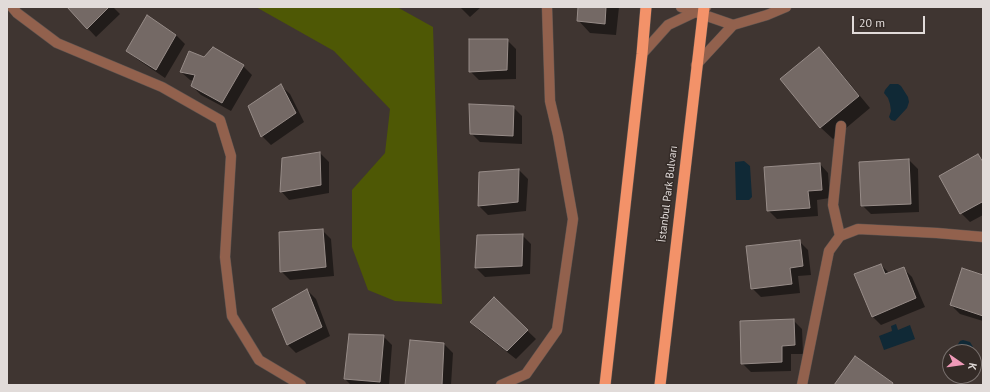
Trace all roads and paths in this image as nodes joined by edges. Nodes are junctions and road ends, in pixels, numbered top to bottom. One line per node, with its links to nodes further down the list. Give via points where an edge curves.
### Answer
1 (12, 7): 13 (street, via 57,43 162,87 220,120 231,156 224,257 232,316 258,360)
2 (547, 7): 14 (street, via 550,101 573,219 557,330 526,374)
3 (646, 7): 8 (highway)
4 (681, 7): 6 (street)
5 (786, 7): 7 (street)
6 (703, 10): 7 (street); 8 (street, via 668,25); 9 (highway, İstanbul Park Bulvarı)
7 (734, 25): 9 (street)
8 (642, 54): 15 (highway)
9 (696, 65): 16 (highway, İstanbul Park Bulvarı)
10 (841, 126): 11 (street, via 833,205)
11 (840, 236): 12 (street, via 858,229); 17 (street, via 829,251)
12 (983, 237)
13 (301, 385)
14 (501, 385)
15 (605, 385)
16 (660, 385)
17 (802, 385)

